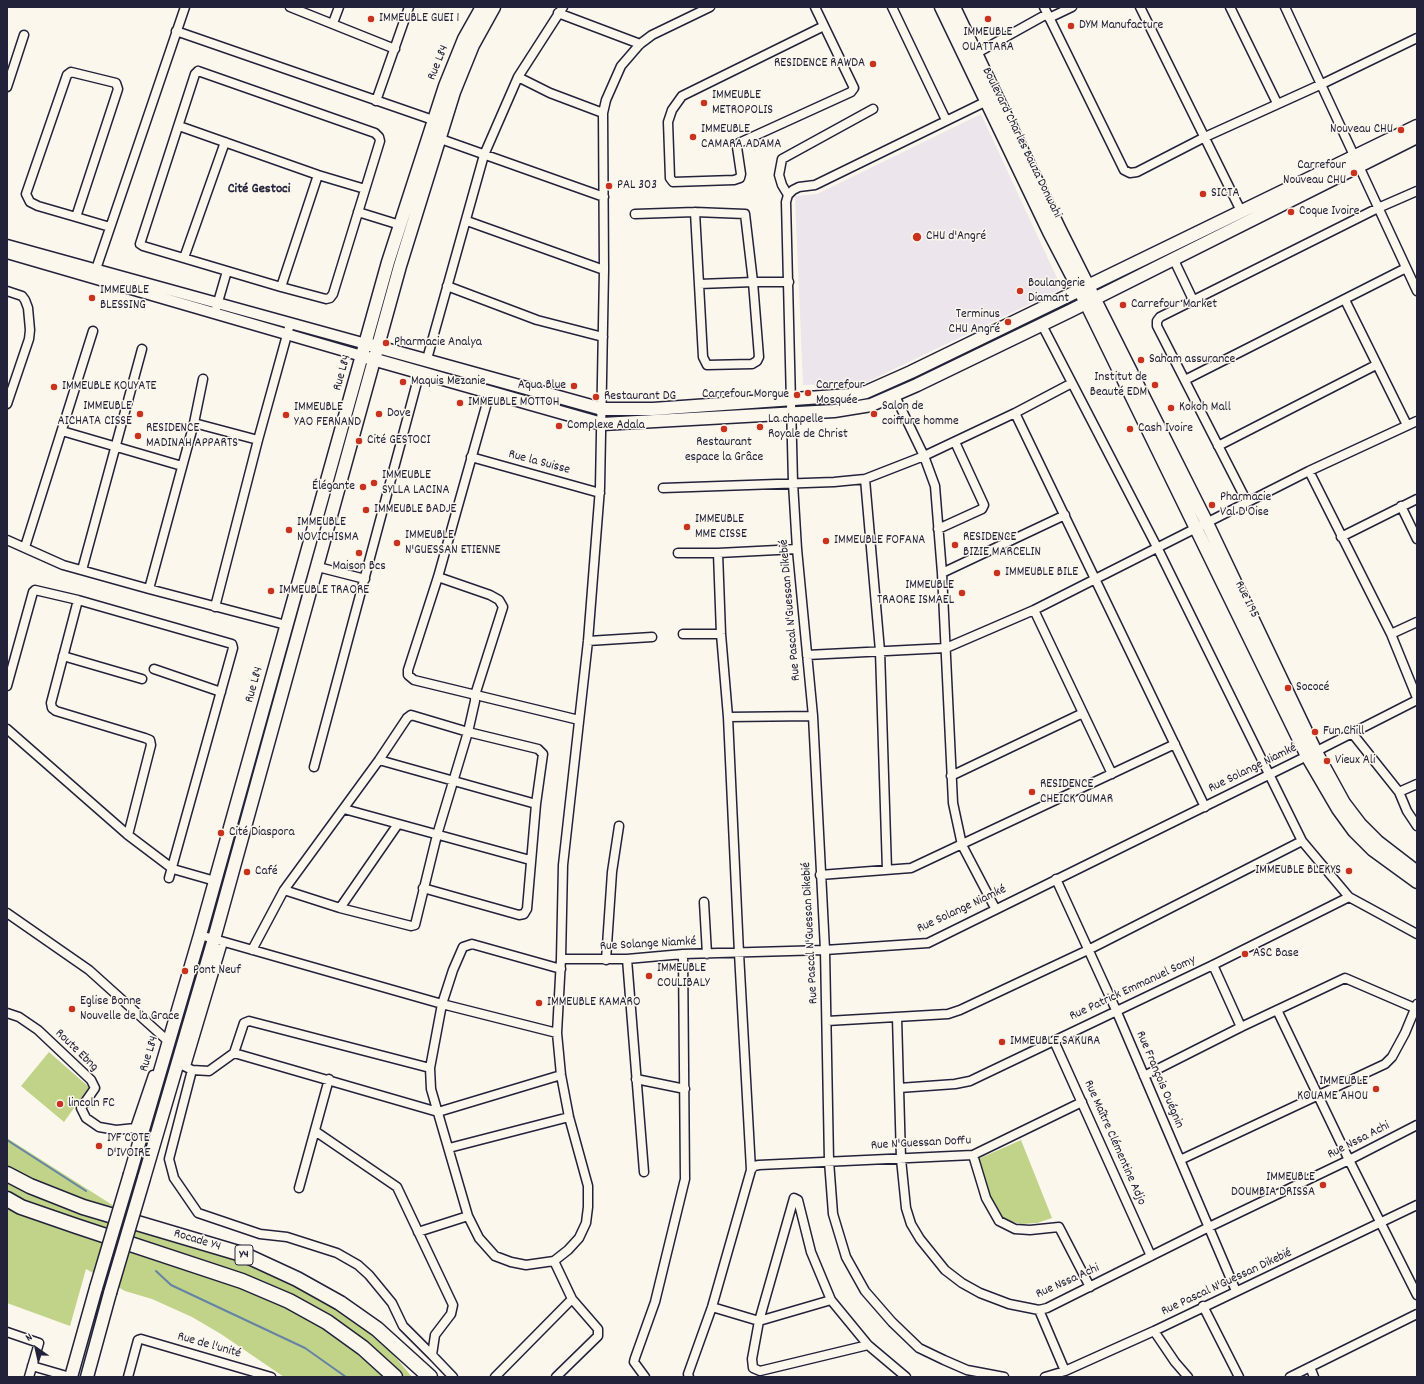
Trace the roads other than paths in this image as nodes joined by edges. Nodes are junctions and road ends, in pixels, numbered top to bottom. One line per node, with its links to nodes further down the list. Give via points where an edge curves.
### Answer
1 (185, 7): 20 (street)
2 (290, 7): 18 (street)
3 (339, 7): 18 (street)
4 (409, 7): 24 (street)
5 (482, 7): 35 (main road, Rue L84, via 464,39)
6 (494, 7): 39 (main road, via 473,45)
7 (710, 7): 23 (street, via 652,35)
8 (816, 7): 19 (street)
9 (892, 7): 36 (street)
10 (941, 7): 31 (main road, Boulevard Charles Bauza Donwahi)
11 (954, 7): 25 (main road, Boulevard Charles Bauza Donwahi)
12 (1072, 7): 17 (street)
13 (1140, 7): 40 (street)
14 (1230, 7): 32 (street)
15 (1285, 7): 27 (street)
16 (561, 10): 23 (street); 26 (street)
17 (1047, 13): 25 (street); 40 (street, via 1124,170 1130,173 1137,172)
18 (333, 23): 24 (street)
19 (824, 26): 19 (street, via 682,96 672,110 668,122 670,178 673,182 740,178 742,174 737,147 739,143 851,92 854,88)
20 (176, 31): 30 (street); 58 (street)
21 (24, 35): 28 (street)
22 (1417, 38): 27 (street)
23 (640, 44): 34 (street, via 621,66)
24 (395, 49): 30 (street)
25 (977, 53): 29 (main road, Boulevard Charles Bauza Donwahi)
26 (518, 77): 34 (street, via 550,93); 43 (street)
27 (1322, 84): 32 (street); 44 (street)
28 (7, 88)
29 (997, 96): 31 (street); 72 (main road, Boulevard Charles Bauza Donwahi)
30 (376, 101): 35 (street)
31 (986, 101): 36 (street); 72 (main road, Boulevard Charles Bauza Donwahi)
32 (1277, 103): 40 (street)
33 (873, 109): 48 (street, via 782,159 779,175)
34 (603, 113): 49 (street)
35 (433, 120): 39 (main road, Rue L84)
36 (946, 120): 48 (street, via 815,185 799,187)
37 (179, 126): 42 (street); 46 (street, via 195,74 202,71 375,133 380,141); 61 (street, via 140,244)
38 (1417, 126): 44 (main road)
39 (433, 137): 43 (street); 57 (main road, Rue L84); 84 (main road)
40 (1205, 137): 51 (street)
41 (1417, 137): 44 (main road)
42 (225, 142): 45 (street); 61 (street)
43 (484, 155): 49 (street); 56 (street)
44 (1356, 161): 50 (street); 51 (main road); 62 (main road)
45 (318, 175): 46 (street); 71 (street)
46 (365, 189): 52 (street)
47 (1417, 191): 50 (street)
48 (788, 195): 68 (street, Rue Pascal N'Guessan Dikebié, via 786,202)
49 (604, 197): 64 (street)
50 (1378, 208): 63 (street); 75 (street)
51 (1241, 210): 72 (main road)
52 (358, 212): 57 (street); 71 (street, via 330,298)
53 (695, 212): 54 (street); 67 (street, via 745,214); 69 (street)
54 (635, 214)
55 (76, 217): 55 (street, via 38,206 30,202 26,194 67,75 71,72 116,83 118,89); 58 (street)
56 (467, 221): 64 (street); 70 (street)
57 (400, 225): 83 (main road, Rue L84)
58 (110, 227): 66 (street)
59 (7, 245): 66 (street)
60 (7, 253): 66 (street)
61 (184, 258): 65 (street)
62 (1173, 258): 75 (street); 77 (main road)
63 (1406, 268): 73 (street); 76 (street)
64 (604, 270): 82 (street)
65 (227, 271): 71 (street); 78 (street)
66 (95, 274): 78 (street)
67 (753, 282): 68 (street); 69 (street); 69 (street, via 759,357 752,364 707,365 703,357)
68 (789, 282): 99 (street, Rue Pascal N'Guessan Dikebié)
69 (699, 284)
70 (447, 286): 82 (street, via 537,320); 87 (street)
71 (281, 287)
72 (1083, 288): 77 (main road); 91 (main road)
73 (1417, 290)
74 (7, 291): 94 (street, via 22,296 30,320 29,339)
75 (1193, 300): 93 (street, via 1157,321 1157,326)
76 (1345, 300): 89 (street); 93 (street)
77 (1090, 301): 79 (main road); 125 (main road, Rue I195); 127 (main road, Rue I195)
78 (217, 308): 80 (street)
79 (1042, 325): 95 (street); 96 (main road)
80 (289, 329): 83 (street); 86 (street); 109 (street)
81 (93, 331): 108 (street)
82 (603, 337): 101 (street)
83 (366, 344): 84 (main road); 86 (main road, Rue L84)
84 (379, 347): 87 (main road); 88 (main road)
85 (142, 349): 112 (street)
86 (362, 356): 88 (main road); 147 (main road, Rue L84)
87 (426, 359): 101 (main road, via 580,405)
88 (375, 360): 90 (main road); 136 (main road)
89 (1376, 365): 107 (street); 111 (street)
90 (420, 372): 97 (main road); 140 (street)
91 (911, 372): 96 (main road); 99 (main road, via 866,392)
92 (203, 379): 105 (street)
93 (1185, 380): 111 (street)
94 (11, 383): 100 (street)
95 (1072, 383): 103 (street); 133 (street)
96 (917, 386): 98 (main road)
97 (490, 392): 106 (main road); 114 (street)
98 (895, 396): 102 (main road, via 851,409); 113 (street)
99 (791, 398): 101 (main road, via 653,409); 102 (street, Rue Pascal N'Guessan Dikebié)
100 (7, 404)
101 (602, 409): 106 (street)
102 (791, 412): 106 (main road); 118 (street, Rue Pascal N'Guessan Dikebié)
103 (1014, 413): 110 (street); 124 (street)
104 (1417, 420): 107 (street)
105 (194, 423): 109 (street); 115 (street)
106 (602, 424): 120 (street)
107 (1408, 425): 116 (street)
108 (62, 431): 112 (street); 131 (street)
109 (258, 440): 144 (street)
110 (955, 442): 113 (street); 126 (street, via 984,505 982,509)
111 (1218, 446): 122 (street)
112 (116, 448): 115 (street); 137 (street)
113 (924, 456): 117 (street); 126 (street, via 935,486)
114 (471, 457): 120 (street, Rue la Suisse); 139 (street)
115 (182, 466): 142 (street)
116 (1309, 471): 122 (street); 128 (street)
117 (865, 479): 118 (street); 156 (street)
118 (793, 483): 119 (street); 132 (street, Rue Pascal N'Guessan Dikebié)
119 (663, 488)
120 (600, 493): 152 (street)
121 (1417, 499): 123 (street)
122 (1247, 502): 125 (street)
123 (1401, 506): 128 (street); 129 (street)
124 (1065, 515): 138 (street); 141 (street)
125 (1207, 524): 127 (street); 173 (main road, Rue I195)
126 (938, 529): 138 (street)
127 (1195, 529): 133 (street); 173 (main road, Rue I195)
128 (1341, 537): 150 (street)
129 (1417, 539)
130 (7, 540): 131 (street)
131 (25, 547): 137 (street, via 48,559)
132 (797, 549): 135 (street); 157 (street, Rue Pascal N'Guessan Dikebié)
133 (1158, 549): 141 (street); 177 (street)
134 (678, 553): 135 (street)
135 (718, 553): 149 (street)
136 (318, 567): 140 (street); 155 (main road)
137 (82, 570): 142 (street)
138 (942, 574): 154 (street)
139 (438, 577): 163 (street, via 490,594 499,600 503,607); 163 (street, via 408,675 414,680)
140 (365, 579): 175 (street)
141 (1096, 579): 145 (street); 172 (street)
142 (149, 589): 144 (street)
143 (78, 600): 158 (street); 161 (street, via 39,590 33,592); 162 (street, via 229,641 233,648)
144 (216, 607): 147 (street)
145 (1034, 610): 154 (street); 165 (street)
146 (1417, 622): 150 (street)
147 (286, 625): 153 (main road, Rue L84)
148 (683, 634): 149 (street)
149 (721, 634): 167 (street)
150 (1391, 634): 164 (street)
151 (652, 637): 152 (street)
152 (588, 641): 168 (street)
153 (280, 646): 155 (main road); 199 (main road, Rue L84)
154 (946, 648): 156 (street); 178 (street)
155 (295, 650): 210 (main road)
156 (880, 651): 157 (street); 194 (street)
157 (807, 655): 166 (street, Rue Pascal N'Guessan Dikebié)
158 (63, 656): 160 (street); 188 (street, via 51,703 52,708 150,740)
159 (154, 669): 162 (street)
160 (142, 680)
161 (7, 686)
162 (221, 692): 193 (street)
163 (475, 695): 168 (street); 170 (street)
164 (1417, 699): 171 (street, Rue Solange Niamké)
165 (1082, 713): 176 (street); 178 (street)
166 (813, 716): 167 (street); 196 (street, Rue Pascal N'Guessan Dikebié)
167 (728, 717): 214 (street)
168 (579, 720): 217 (street, via 563,865)
169 (7, 729): 188 (street)
170 (468, 732): 174 (street, via 411,715); 179 (street); 182 (street, via 542,751)
171 (1352, 733): 173 (street, Rue Solange Niamké); 181 (street)
172 (1175, 744): 176 (street); 183 (street)
173 (1312, 754): 177 (street, Rue Solange Niamké); 195 (main road, Rue I195, via 1360,824 1378,842); 200 (main road, Rue I195, via 1338,809 1354,831 1379,854)
174 (379, 760): 179 (street); 184 (street)
175 (314, 767)
176 (1112, 774): 191 (street)
177 (1269, 775): 183 (street, Rue Solange Niamké); 190 (street)
178 (951, 776): 191 (street, via 953,803)
179 (453, 782): 182 (street); 189 (street)
180 (1417, 784): 181 (street)
181 (1400, 792): 187 (street, via 1407,811)
182 (536, 804): 192 (street)
183 (1205, 807): 198 (street, Rue Solange Niamké)
184 (344, 808): 185 (street); 202 (street)
185 (398, 824): 189 (street); 205 (street)
186 (619, 826): 219 (street, via 612,872)
187 (1417, 826)
188 (128, 835): 193 (street)
189 (437, 835): 192 (street); 201 (street)
190 (1302, 841): 203 (street); 213 (street)
191 (962, 845): 194 (street, via 912,868); 206 (street)
192 (530, 860): 201 (street, via 527,909 524,914 519,915)
193 (173, 869): 197 (street); 199 (street)
194 (887, 870): 196 (street)
195 (1417, 872)
196 (820, 875): 212 (street, Rue Pascal N'Guessan Dikebié)
197 (169, 878)
198 (1056, 879): 206 (street, Rue Solange Niamké); 213 (street, Rue François Ouégnin)
199 (215, 881): 209 (main road, Rue L84)
200 (1417, 882)
201 (423, 888): 205 (street, via 415,925 411,926)
202 (284, 890): 205 (street); 211 (street)
203 (1349, 897): 208 (street); 220 (street, Rue Patrick Emmanuel Somy)
204 (704, 902): 216 (street)
205 (340, 908)
206 (995, 908): 212 (street, Rue Solange Niamké, via 928,942)
207 (7, 913): 231 (street, via 89,970)
208 (1417, 934)
209 (200, 935): 210 (street); 231 (main road, Rue L84)
210 (218, 941): 211 (street); 234 (main road)
211 (252, 950): 222 (street)
212 (825, 950): 214 (street, Rue Solange Niamké); 228 (street, Rue Pascal N'Guessan Dikebié)
213 (1088, 950): 224 (street, Rue François Ouégnin); 227 (street, via 960,1010 948,1014)
214 (738, 953): 216 (street, Rue Solange Niamké); 254 (street)
215 (684, 954): 216 (street, Rue Solange Niamké); 218 (street, Rue Solange Niamké); 241 (street)
216 (707, 954)
217 (561, 959): 219 (street, Rue Solange Niamké); 221 (street)
218 (627, 959): 219 (street, Rue Solange Niamké); 239 (street)
219 (606, 960)
220 (1213, 965): 224 (street, Rue Patrick Emmanuel Somy); 229 (street)
221 (561, 969): 222 (street, via 472,944 463,947); 230 (street)
222 (442, 1004): 230 (street); 235 (street)
223 (1416, 1007): 225 (street, via 1345,978); 242 (street, via 1399,1045 1385,1064)
224 (1116, 1010): 232 (street, Rue Patrick Emmanuel Somy); 237 (street, Rue François Ouégnin)
225 (1277, 1010): 229 (street); 242 (street)
226 (7, 1014): 231 (street, Route Ebng, via 19,1017 38,1030 92,1080 94,1088 81,1108 93,1124 105,1128 135,1128)
227 (897, 1017): 228 (street); 240 (street, Rue Nssa Achi)
228 (827, 1021): 253 (street, Rue Pascal N'Guessan Dikebié)
229 (1241, 1027): 237 (street)
230 (557, 1033): 236 (street)
231 (167, 1040): 285 (main road, Rue L84, bridge)
232 (1054, 1041): 240 (street, Rue Patrick Emmanuel Somy, via 970,1081); 243 (street, Rue Maître Clémentine Adjo)
233 (234, 1053): 234 (street, via 209,1071); 235 (street, via 244,1023 249,1021); 238 (street)
234 (185, 1066): 279 (street, via 169,1159 174,1178 198,1214 260,1234 287,1237 337,1253 358,1265 392,1302 403,1326); 286 (main road, bridge, via 144,1178)
235 (430, 1068): 244 (street)
236 (561, 1075): 244 (street); 245 (street)
237 (1144, 1076): 251 (street, Rue François Ouégnin)
238 (329, 1079): 244 (street); 247 (street)
239 (636, 1079): 241 (street); 255 (street)
240 (899, 1088): 250 (street, Rue Nssa Achi)
241 (685, 1089): 294 (street, via 685,1179 655,1302 634,1362)
242 (1318, 1095): 251 (street); 252 (street)
243 (1082, 1102): 249 (street, Rue N'Guessan Doffu); 264 (street, Rue Maître Clémentine Adjo)
244 (438, 1112): 248 (street)
245 (568, 1117): 248 (street); 265 (street, via 588,1186 588,1207 586,1223 579,1238)
246 (1417, 1124): 252 (street, Rue Nssa Achi)
247 (314, 1131): 257 (street); 263 (street, via 392,1182 397,1187)
248 (449, 1148): 260 (street)
249 (973, 1155): 250 (street, Rue N'Guessan Doffu); 266 (street, via 986,1198 999,1221 1015,1229 1059,1227)
250 (901, 1159): 253 (street, Rue N'Guessan Doffu); 273 (street, Rue Nssa Achi, via 906,1208 911,1224 945,1270 980,1293 1009,1304)
251 (1180, 1160): 262 (street, Rue François Ouégnin)
252 (1349, 1160): 261 (street); 262 (street, Rue Nssa Achi)
253 (829, 1161): 254 (street, Rue N'Guessan Doffu, via 759,1165 754,1166); 283 (street, Rue Pascal N'Guessan Dikebié, via 833,1214 846,1257 866,1290 892,1322 919,1348 967,1370)
254 (752, 1170): 272 (street)
255 (644, 1172)
256 (7, 1174): 290 (highway, Rocade Y4 / Y4, via 83,1207 245,1255 298,1279 378,1329)
257 (299, 1188)
258 (7, 1199): 289 (highway, Rocade Y4 / Y4, via 76,1226 242,1281 289,1301 339,1330)
259 (1417, 1205): 261 (street, Rue Pascal N'Guessan Dikebié)
260 (468, 1216): 263 (street); 265 (street, via 479,1238 495,1256 526,1266)
261 (1381, 1223): 267 (street, Rue Pascal N'Guessan Dikebié); 268 (street)
262 (1208, 1228): 264 (street, Rue Nssa Achi); 267 (street, Rue François Ouégnin)
263 (418, 1232): 279 (street, via 453,1305 451,1314 435,1335)
264 (1151, 1256): 266 (street, Rue Nssa Achi)
265 (554, 1261): 269 (street)
266 (1090, 1287): 273 (street, Rue Nssa Achi)
267 (1236, 1291): 271 (street, Rue Pascal N'Guessan Dikebié)
268 (1417, 1295)
269 (572, 1299): 292 (street); 293 (street, via 599,1333)
270 (831, 1300): 275 (street); 275 (street, via 811,1252 798,1200 794,1198); 278 (street)
271 (1203, 1306): 276 (street, Rue Pascal N'Guessan Dikebié); 300 (street)
272 (712, 1307): 275 (street); 295 (street)
273 (1039, 1310): 282 (street)
274 (1417, 1314): 281 (street)
275 (759, 1321): 278 (street, via 752,1359 753,1368 760,1371)
276 (1154, 1330): 282 (street, Rue Pascal N'Guessan Dikebié); 299 (street)
277 (7, 1332): 280 (street, via 39,1343)
278 (868, 1345): 296 (street)
279 (432, 1355): 291 (street)
280 (32, 1366): 284 (street); 285 (street)
281 (1310, 1367): 301 (street); 302 (street)
282 (1064, 1371): 298 (street, Rue Pascal N'Guessan Dikebié)
283 (993, 1376): 297 (street, Rue Pascal N'Guessan Dikebié)
284 (29, 1377)
285 (71, 1377)
286 (87, 1377)
287 (128, 1377): 288 (street, Rue de l'unité, via 139,1339)
288 (271, 1377)
289 (395, 1377)
290 (430, 1377)
291 (453, 1377)
292 (496, 1377)
293 (556, 1377)
294 (644, 1377)
295 (688, 1377)
296 (906, 1377)
297 (1004, 1377)
298 (1045, 1377)
299 (1188, 1377)
300 (1239, 1377)
301 (1290, 1377)
302 (1314, 1377)

